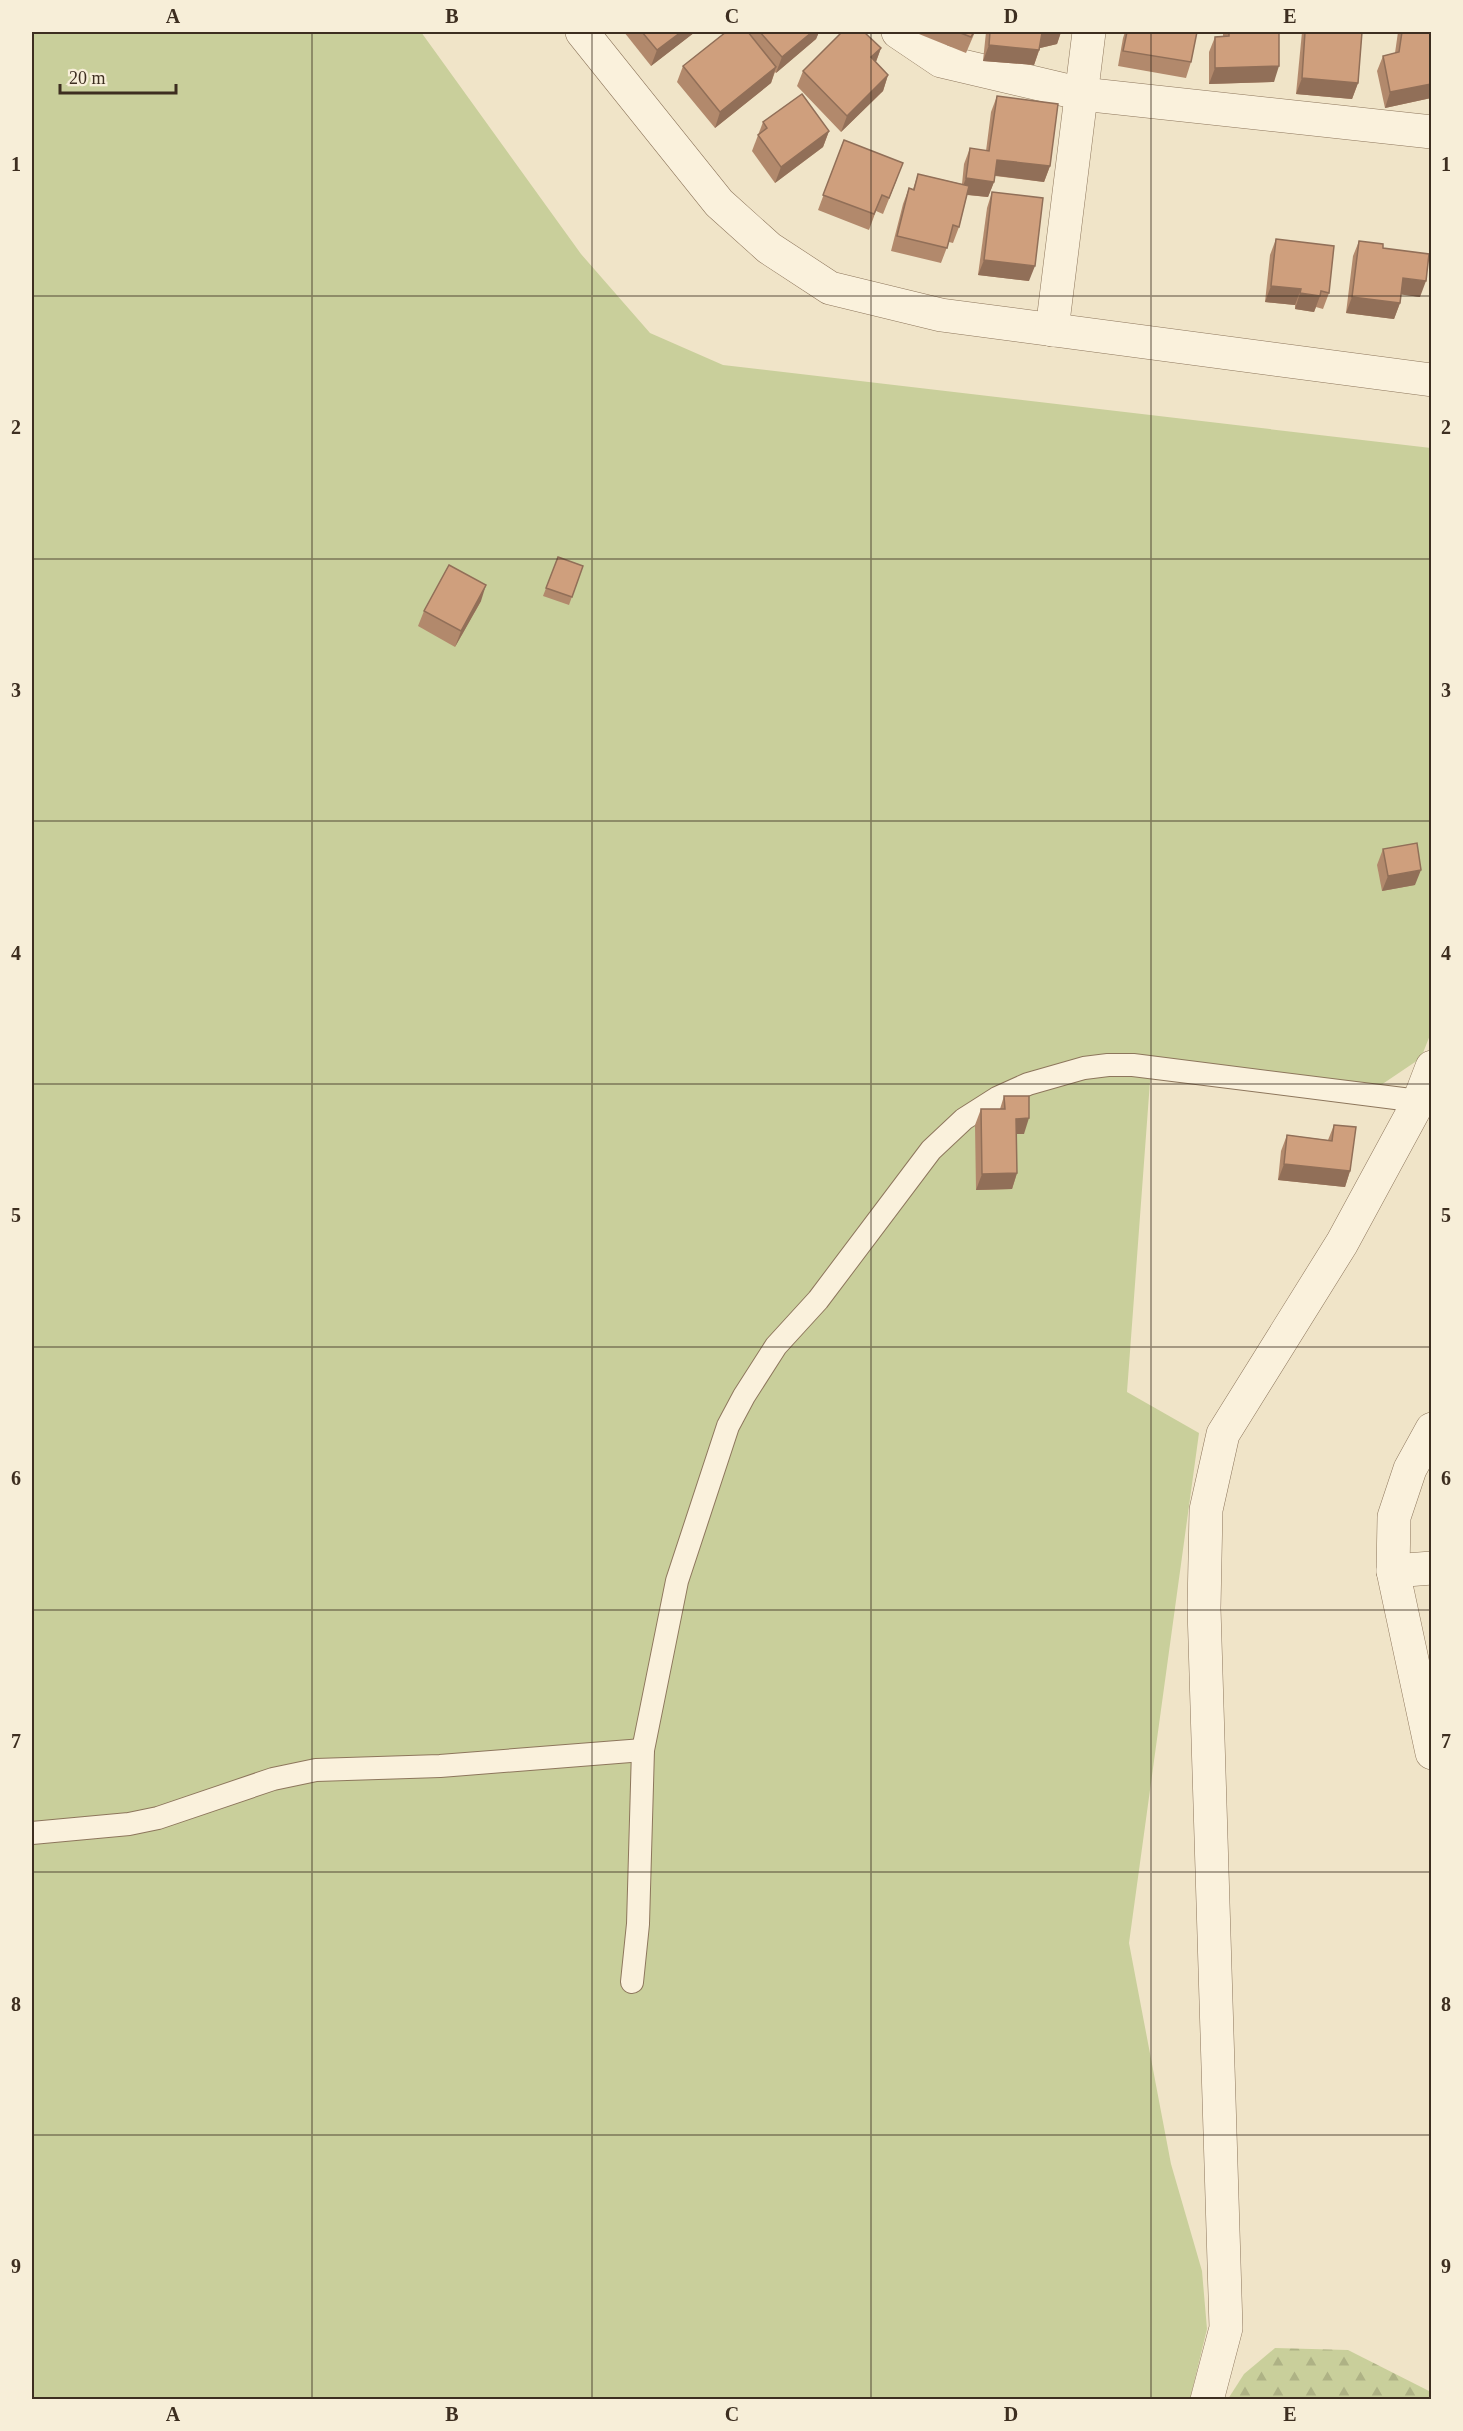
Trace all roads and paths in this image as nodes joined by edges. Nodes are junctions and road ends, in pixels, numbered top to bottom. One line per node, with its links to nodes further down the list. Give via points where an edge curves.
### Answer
1 (582, 32): 6 (street, via 719,203 769,248 830,288 941,315)
2 (898, 32): 4 (street, via 941,61)
3 (1089, 32): 4 (street)
4 (1082, 94): 5 (street); 6 (street)
5 (1431, 132)
6 (1052, 330): 7 (street)
7 (1431, 380)
8 (1431, 1067): 9 (street)
9 (1419, 1101): 13 (lane, via 1108,1065 1028,1084 964,1119 932,1150 818,1300 776,1346 728,1426 677,1581); 17 (street, via 1342,1243 1223,1434 1206,1510 1204,1608 1226,2328)
10 (1431, 1429): 12 (street, via 1410,1469 1395,1517)
11 (1431, 1568): 12 (street)
12 (1393, 1571): 14 (street)
13 (644, 1750): 15 (lane, via 440,1766 316,1770 273,1779 158,1818); 16 (lane)
14 (1431, 1753)
15 (32, 1833)
16 (632, 1982)
17 (1207, 2400)

